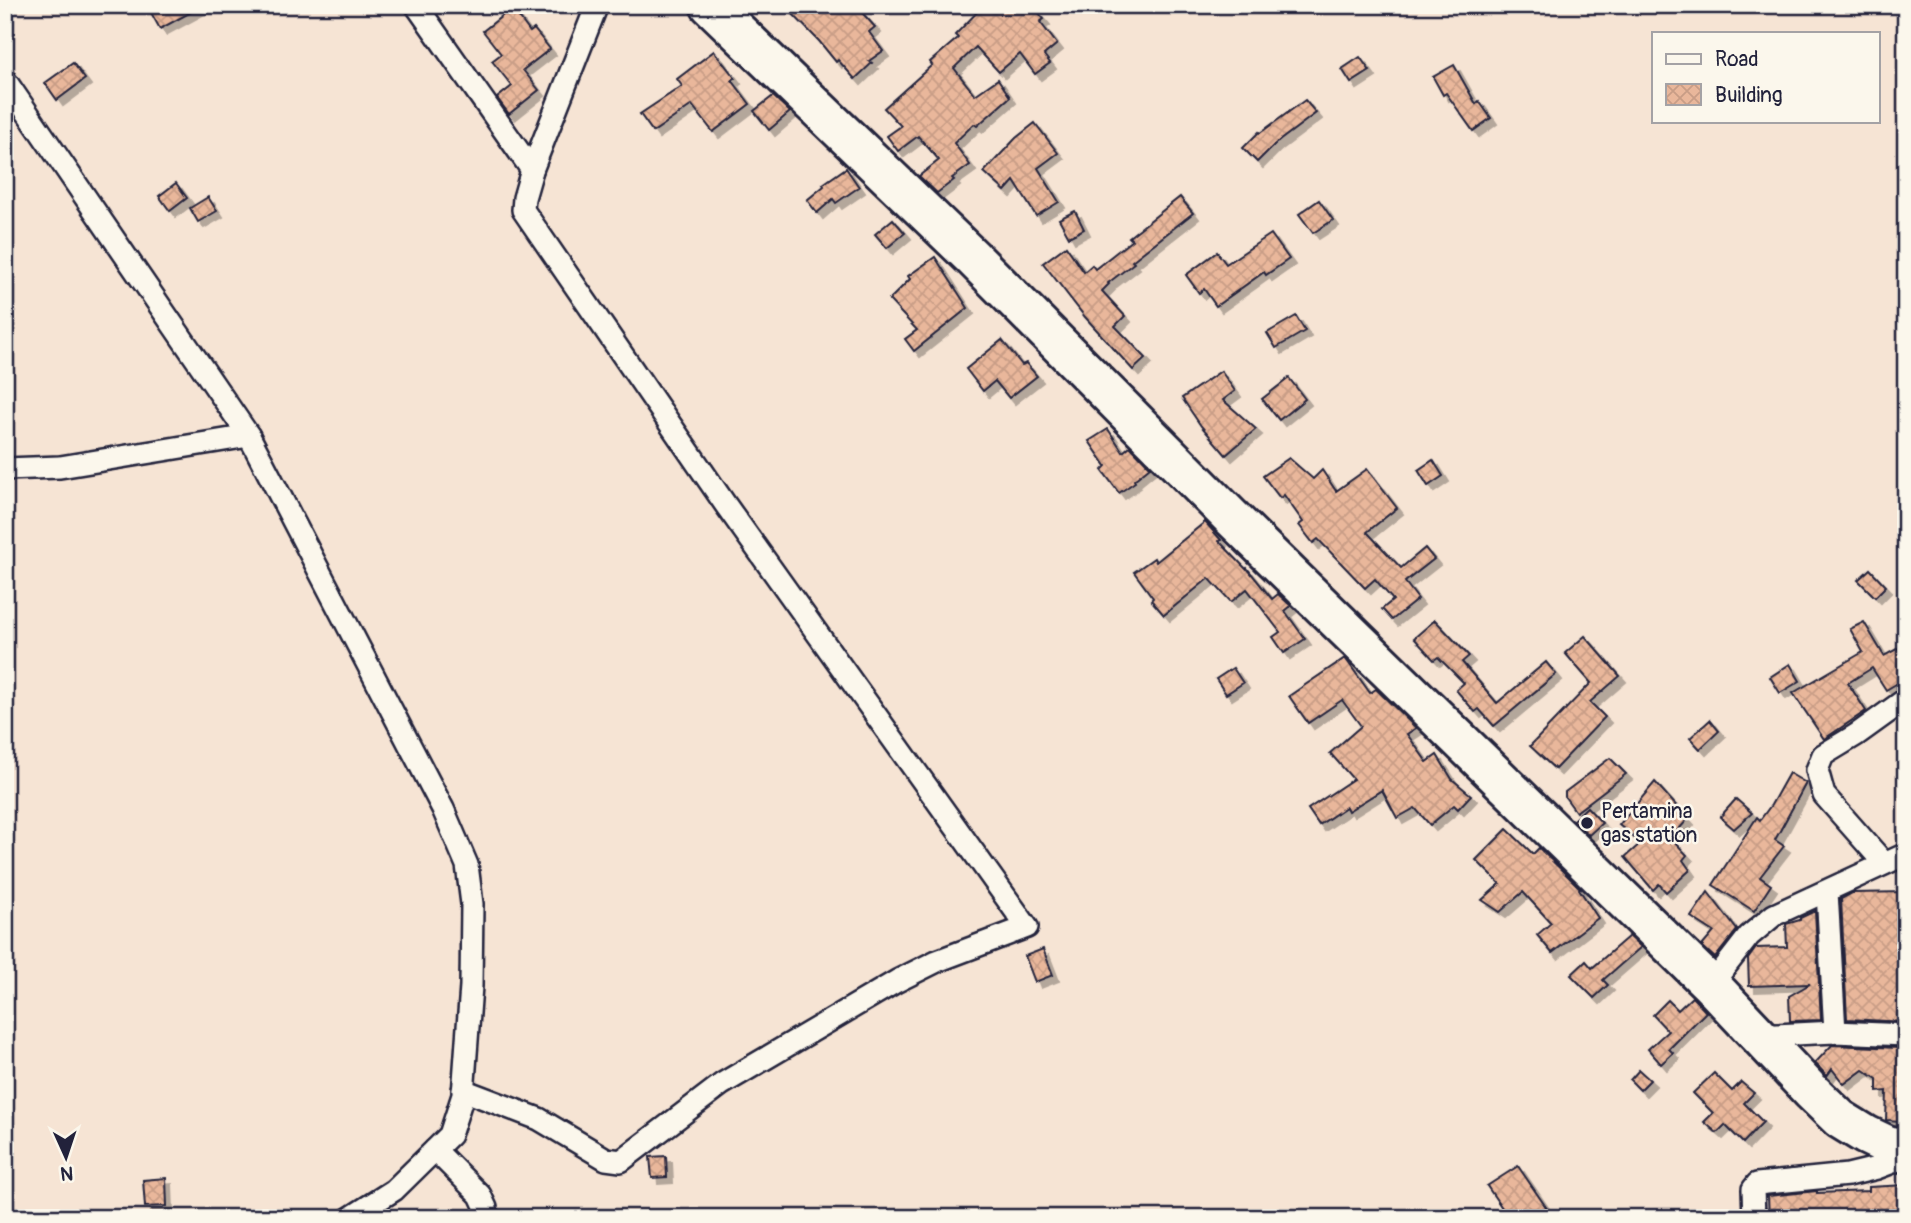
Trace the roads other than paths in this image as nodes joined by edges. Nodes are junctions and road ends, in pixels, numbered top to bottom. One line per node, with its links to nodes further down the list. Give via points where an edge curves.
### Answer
1 (416, 5): 5 (street)
2 (597, 5): 5 (street)
3 (710, 5): 12 (highway)
4 (5, 80): 6 (street)
5 (532, 170): 16 (street, via 523,204 527,216 1027,928 897,981 722,1084 621,1161 606,1160 539,1119)
6 (249, 436): 7 (street, via 60,467); 16 (street, via 443,809 467,865 473,941)
7 (5, 469)
8 (1906, 699): 10 (street, via 1823,755 1817,769 1824,795)
9 (1906, 854): 10 (street)
10 (1884, 863): 11 (street)
11 (1827, 892): 12 (street, via 1774,915 1749,936); 13 (street)
12 (1711, 985): 15 (highway)
13 (1835, 1032): 14 (street); 15 (street)
14 (1906, 1035)
15 (1757, 1036): 17 (highway, via 1840,1119 1887,1145)
16 (463, 1090): 18 (street, via 450,1135)
17 (1906, 1149)
18 (435, 1150): 20 (street, via 394,1190); 21 (street, via 480,1195 486,1208)
19 (1906, 1157): 22 (street, via 1848,1175 1757,1184 1753,1189)
20 (350, 1218)
21 (484, 1218)
22 (1754, 1218)

